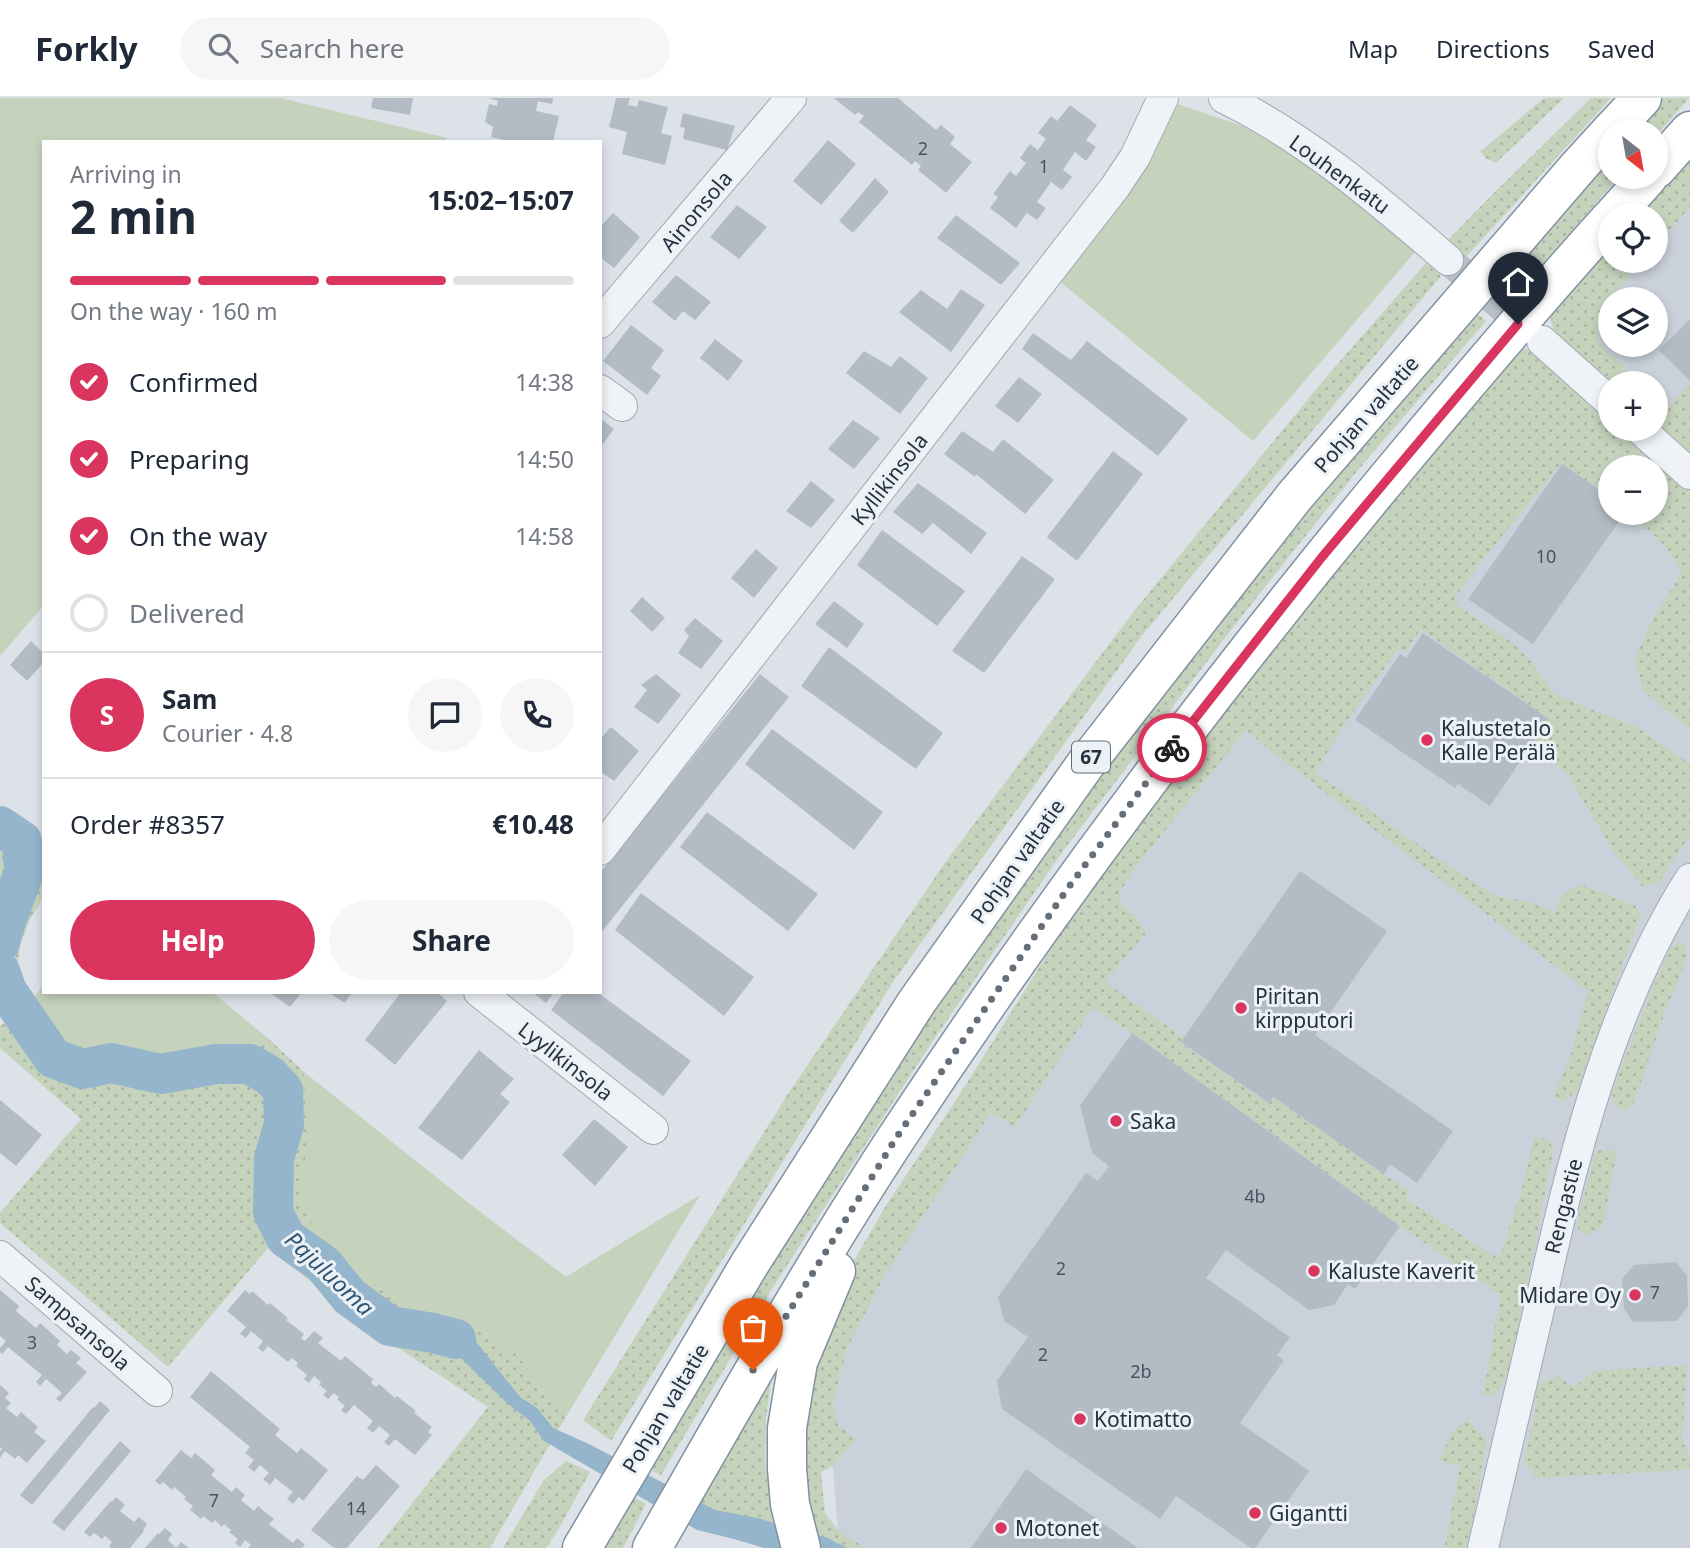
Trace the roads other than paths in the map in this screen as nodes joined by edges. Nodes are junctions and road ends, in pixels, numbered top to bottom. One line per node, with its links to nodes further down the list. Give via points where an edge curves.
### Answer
1 (791, 98): 13 (street, Ainonsola)
2 (1163, 98): 18 (street, Kyllikinsola, via 1115,187)
3 (1224, 98): 12 (street, Louhenkatu, via 1330,162)
4 (1642, 98): 5 (highway, Pohjan valtatie / 67)
5 (1623, 119)
6 (1690, 131): 8 (highway)
7 (1598, 146): 26 (highway, Pohjan valtatie / 67, via 1294,497 1085,765 915,1003 749,1265)
8 (1668, 156)
9 (1637, 189): 10 (highway)
10 (1625, 203)
11 (1598, 233): 22 (highway, via 1348,525 1164,758 1068,888)
12 (1448, 260)
13 (602, 321)
14 (1542, 341): 15 (street)
15 (1598, 391)
16 (1653, 441): 17 (street)
17 (1690, 474)
18 (602, 847)
19 (1690, 879): 28 (street, Rengastie, via 1646,960 1585,1122)
20 (485, 994): 21 (street, Lyylikinsola)
21 (653, 1129)
22 (896, 1138): 25 (highway, via 767,1347); 27 (highway, via 798,1362 787,1428 787,1469)
23 (0, 1256): 24 (street, Sampsansola)
24 (157, 1391)
25 (657, 1538)
26 (582, 1548)
27 (801, 1548)
28 (1483, 1548)

